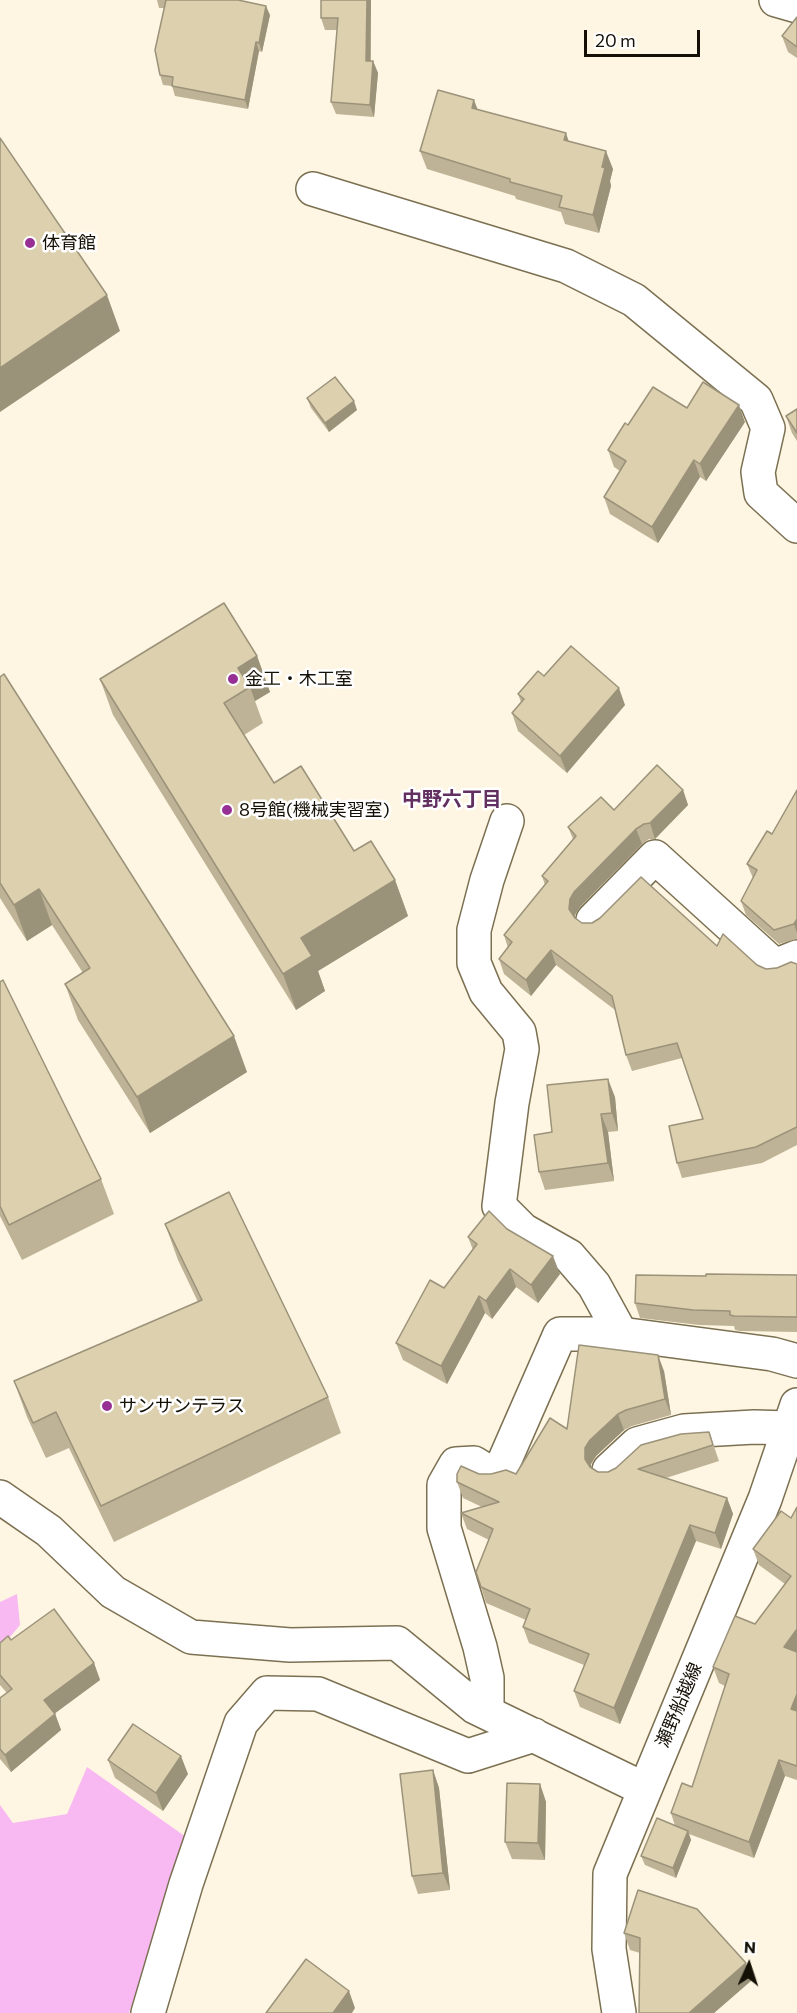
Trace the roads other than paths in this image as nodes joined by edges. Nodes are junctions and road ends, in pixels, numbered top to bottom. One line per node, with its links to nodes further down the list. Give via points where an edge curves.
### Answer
1 (776, 0): 2 (street)
2 (797, 6)
3 (314, 189): 4 (street, via 566,266 634,300 756,400 768,428 758,472 761,493)
4 (797, 526)
5 (507, 821): 8 (street, via 474,930 474,963 486,992 519,1032 522,1049 499,1206 523,1230 568,1256 594,1285)
6 (593, 920): 7 (street, via 655,857 775,966)
7 (797, 957)
8 (621, 1334): 9 (street); 13 (street, via 560,1334 500,1471 487,1471 474,1463 456,1464 444,1485 444,1528 480,1647 487,1678)
9 (797, 1360)
10 (793, 1417): 11 (street, via 754,1427 684,1431 637,1444); 15 (street, 瀬野船越線, via 765,1499)
11 (609, 1470)
12 (0, 1497): 13 (street, via 49,1531 113,1592 191,1637 290,1645 397,1643)
13 (487, 1712): 14 (street)
14 (534, 1735): 15 (street); 16 (street, via 468,1756 318,1694 267,1693 241,1723 186,1884)
15 (644, 1789): 17 (street, 瀬野船越線, via 610,1874 609,1949)
16 (148, 2013)
17 (619, 2013)

